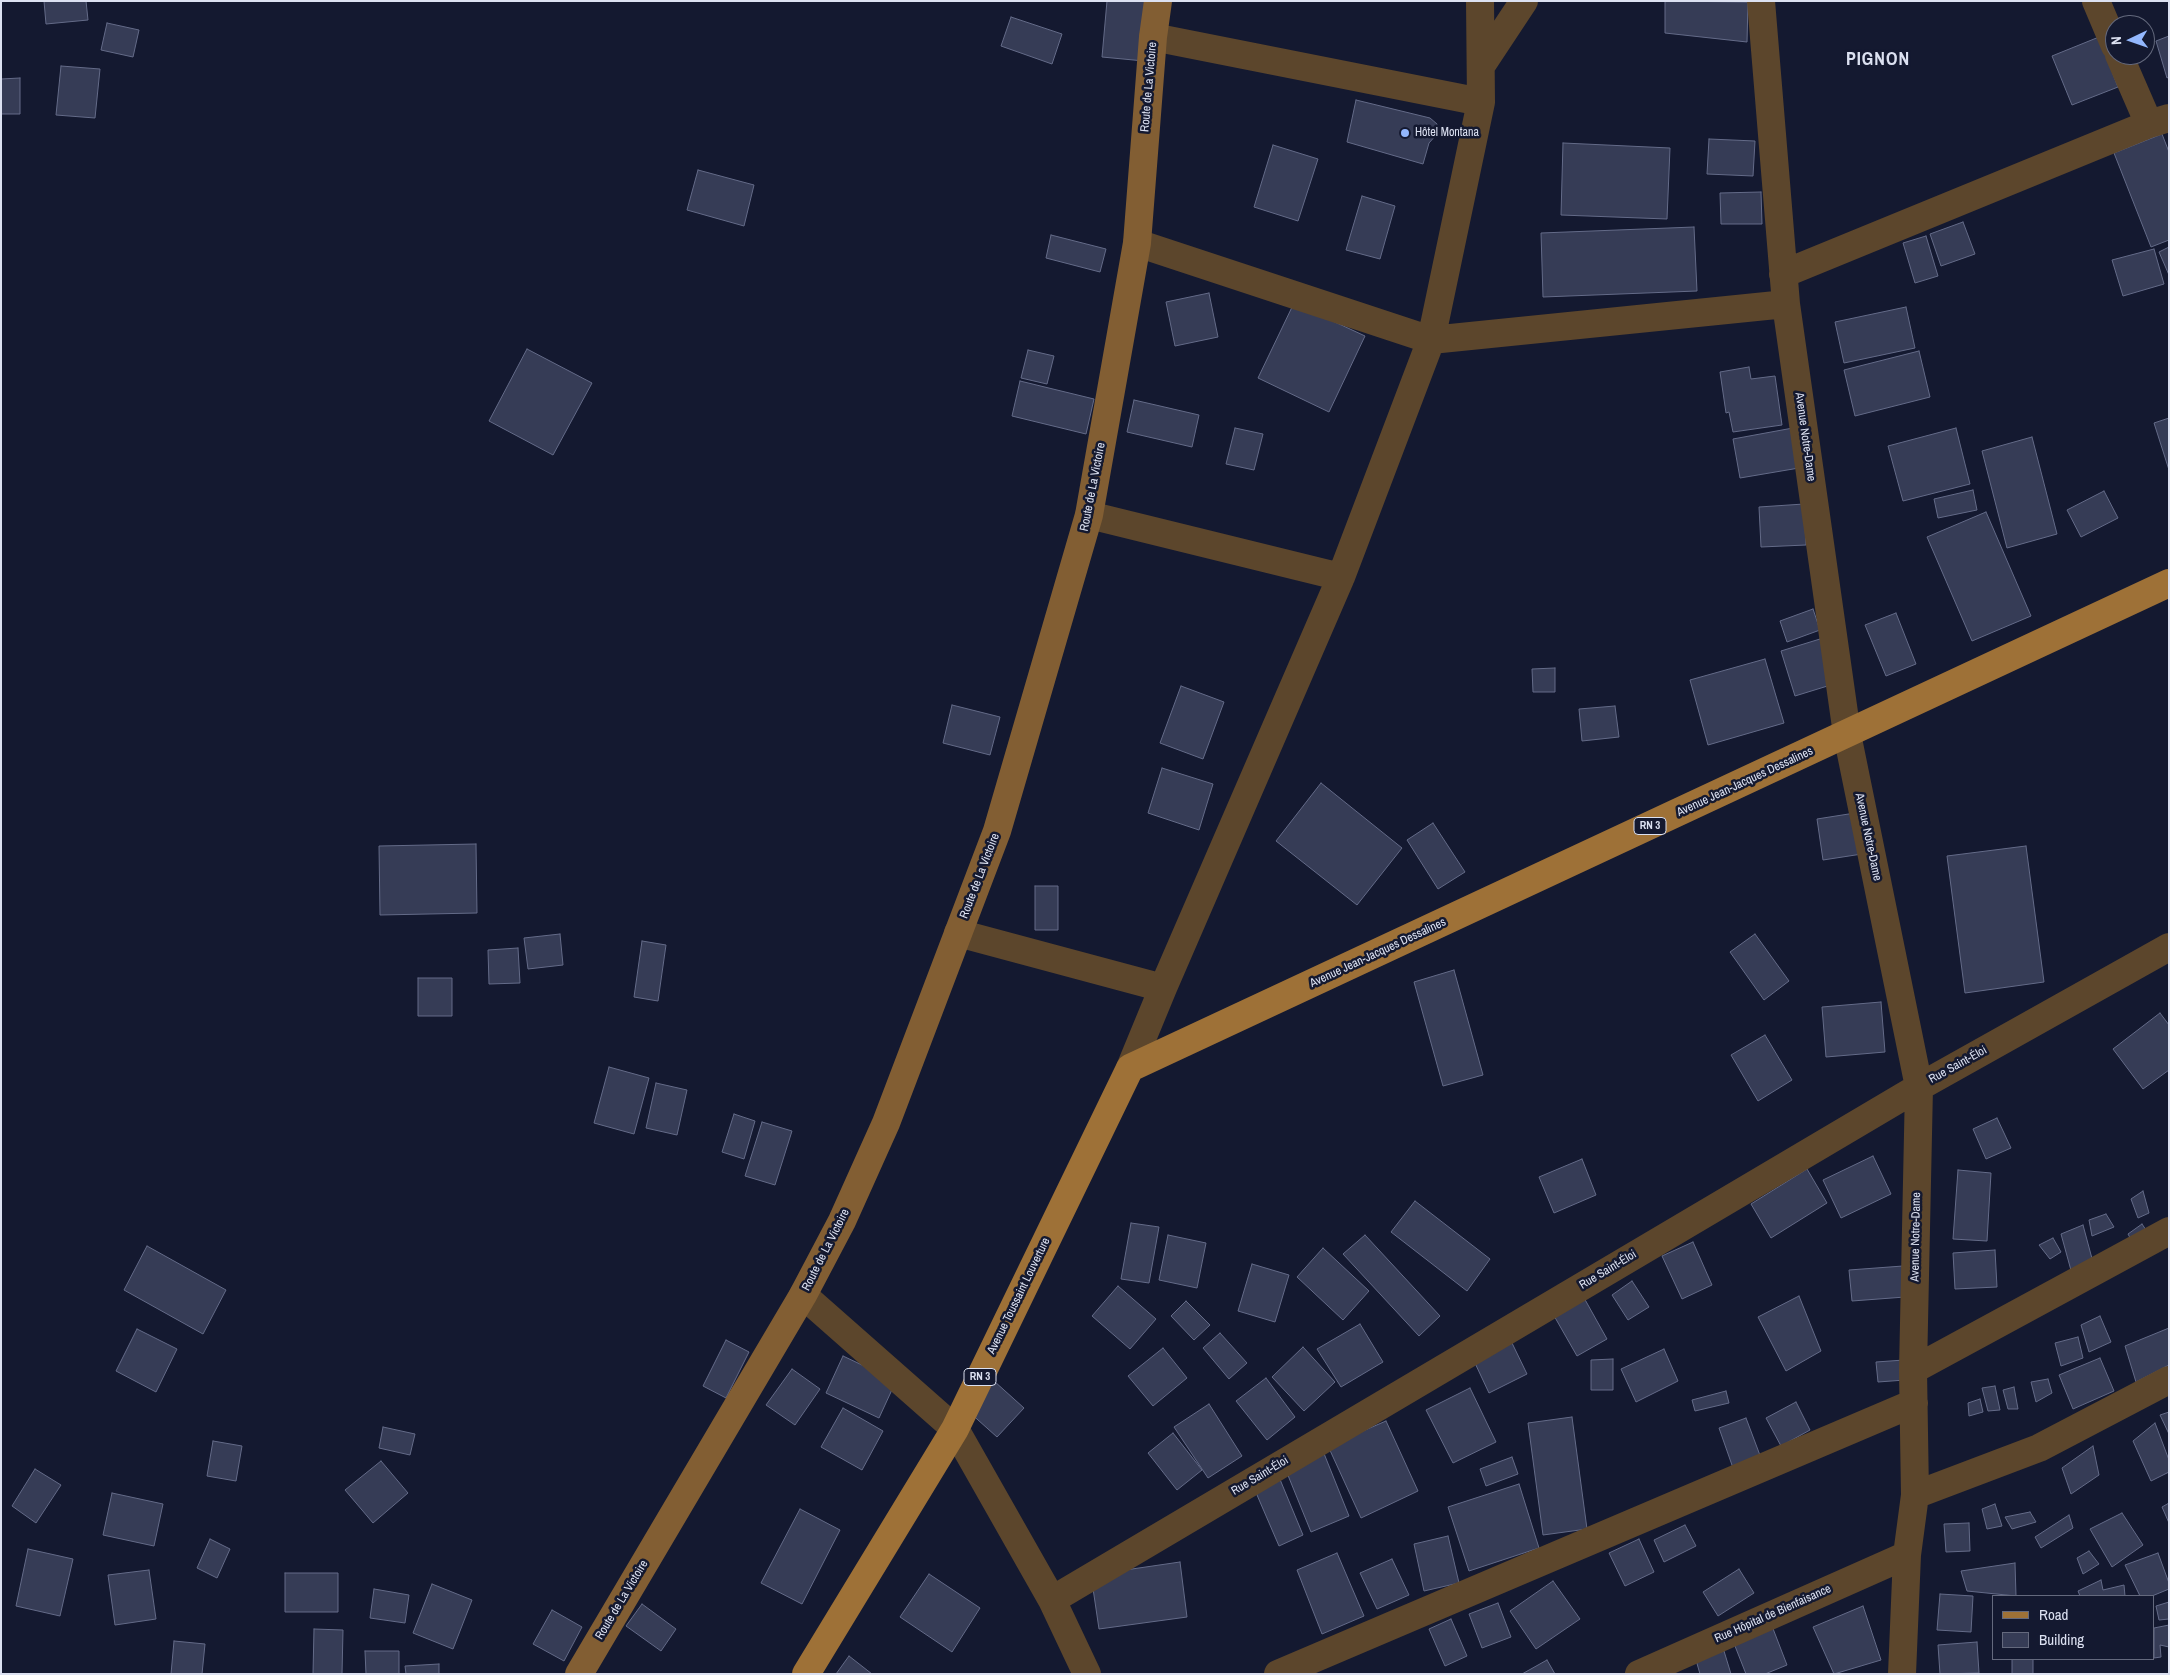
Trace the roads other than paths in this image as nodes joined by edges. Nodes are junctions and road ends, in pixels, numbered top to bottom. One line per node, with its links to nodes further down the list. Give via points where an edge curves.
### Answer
1 (1158, 1): 7 (street, Route de La Victoire)
2 (1480, 1): 9 (street)
3 (1524, 1): 9 (street)
4 (1761, 1): 13 (street, Avenue Notre-Dame)
5 (2096, 1): 6 (street)
6 (2105, 22)
7 (1153, 37): 10 (street); 12 (street, Route de La Victoire)
8 (2125, 65): 11 (street)
9 (1481, 66): 10 (street)
10 (1481, 102): 15 (street)
11 (2159, 121): 13 (street)
12 (1137, 243): 15 (street); 16 (street, Route de La Victoire)
13 (1783, 274): 14 (street, Avenue Notre-Dame)
14 (1786, 304): 15 (street); 19 (street, Avenue Notre-Dame)
15 (1431, 340): 17 (street)
16 (1089, 515): 17 (street); 20 (street, Route de La Victoire, via 997,831)
17 (1341, 577): 22 (street)
18 (2169, 583): 19 (main road, Avenue Jean-Jacques Dessalines / RN 3)
19 (1847, 734): 23 (main road, Avenue Jean-Jacques Dessalines / RN 3); 24 (street, Avenue Notre-Dame)
20 (958, 933): 22 (street); 26 (street, Route de La Victoire, via 886,1122 842,1221)
21 (2169, 948): 24 (street, Rue Saint-Éloi)
22 (1163, 988): 23 (street)
23 (1130, 1068): 30 (main road, Avenue Toussaint Louverture / RN 3)
24 (1919, 1087): 27 (street, Avenue Notre-Dame); 33 (street, Rue Saint-Éloi)
25 (2169, 1231): 27 (street)
26 (803, 1295): 30 (street); 34 (street, Route de La Victoire)
27 (1913, 1370): 29 (street, Avenue Notre-Dame)
28 (2169, 1380): 31 (street, via 2039,1448)
29 (1914, 1403): 31 (street, Avenue Notre-Dame); 37 (street)
30 (955, 1429): 33 (street); 35 (main road, Avenue Toussaint Louverture / RN 3)
31 (1915, 1496): 32 (street, Avenue Notre-Dame)
32 (1907, 1555): 38 (street, Rue Hôpital de Bienfaisance); 39 (street, Avenue Notre-Dame)
33 (1052, 1600): 36 (street)
34 (579, 1674)
35 (806, 1674)
36 (1087, 1674)
37 (1278, 1674)
38 (1639, 1674)
39 (1902, 1674)

